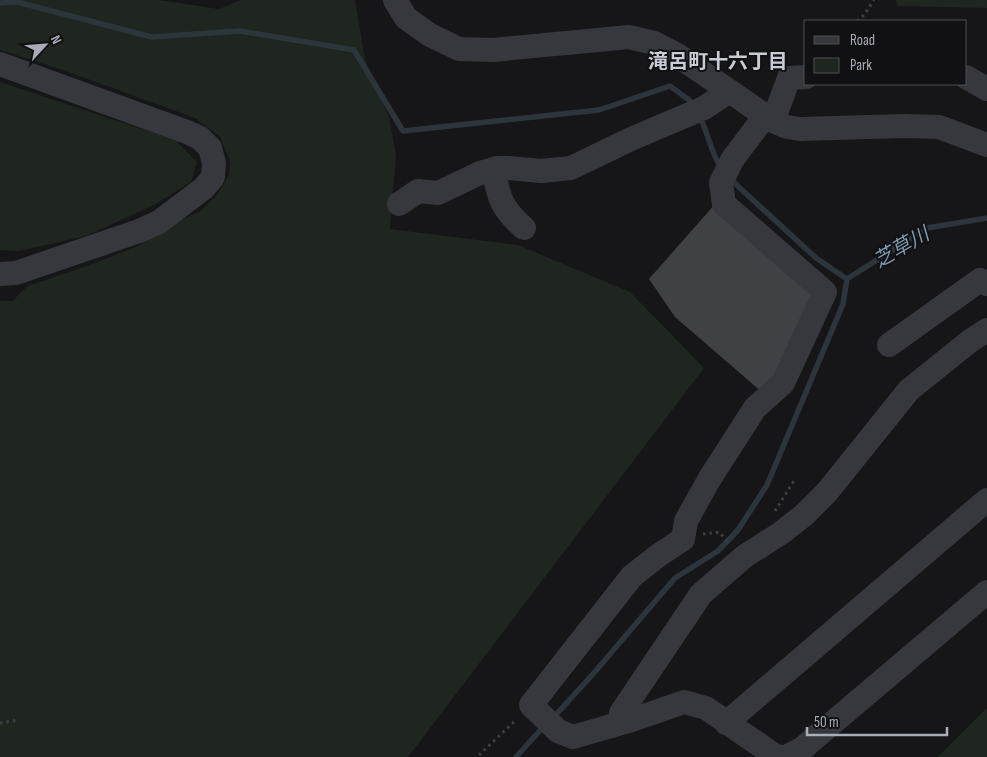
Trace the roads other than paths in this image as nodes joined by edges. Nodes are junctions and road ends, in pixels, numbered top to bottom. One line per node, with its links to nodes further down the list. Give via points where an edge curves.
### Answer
1 (395, 0): 6 (street, via 406,18 430,35 459,49 493,50 629,36 654,43 676,55)
2 (0, 64): 12 (street, via 200,138 210,148 214,163 213,177 204,188 159,222 16,273)
3 (804, 77): 7 (street, via 789,78)
4 (967, 78): 5 (street)
5 (987, 88)
6 (728, 92): 7 (street); 9 (street, via 697,112 571,168 541,171)
7 (769, 119): 8 (street, via 787,128 800,129 939,127); 19 (street, via 732,160 721,184 724,204 825,292 783,383 755,408 705,487 686,522 683,539 632,576 534,708 558,731 573,737)
8 (987, 145)
9 (493, 169): 10 (street, via 438,193 418,191); 11 (street, via 504,209)
10 (399, 204)
11 (524, 228)
12 (0, 274)
13 (987, 284): 15 (street, via 980,280)
14 (987, 330): 19 (street, via 910,390 827,492 804,515 745,556 701,594 621,713)
15 (889, 345)
16 (987, 500): 18 (street)
17 (987, 592): 21 (street, via 803,748)
18 (726, 723): 19 (street, via 706,708 684,702); 20 (street)
19 (620, 724)
20 (781, 757)
21 (786, 757)

